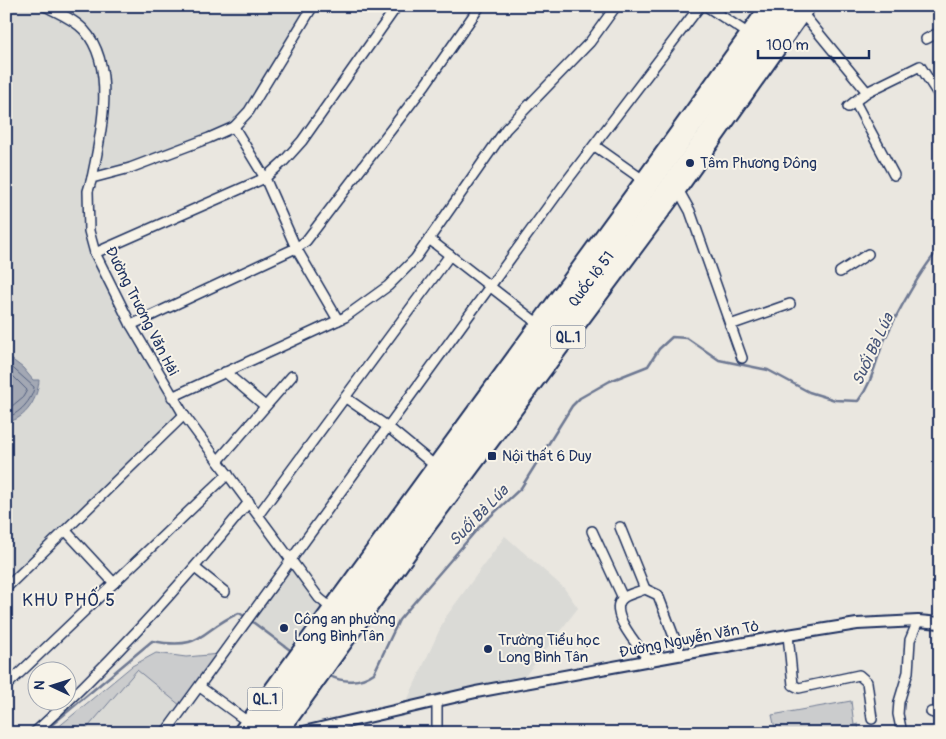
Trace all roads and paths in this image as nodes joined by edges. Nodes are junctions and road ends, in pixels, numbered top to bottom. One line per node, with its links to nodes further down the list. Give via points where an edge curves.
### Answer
1 (44, 6): 19 (street, Đường Trương Văn Hải, via 83,28 97,50 104,96)
2 (313, 6): 16 (street, via 248,111)
3 (397, 6): 20 (street, via 302,141)
4 (480, 6): 24 (street, via 316,230)
5 (616, 6): 23 (street, via 590,42 506,129)
6 (700, 6): 17 (street)
7 (706, 6): 13 (street)
8 (768, 6): 13 (main road, Quốc lộ 51 / QL.1)
9 (779, 6): 13 (main road, Quốc lộ 51 / QL.1)
10 (802, 9): 13 (main road, Quốc lộ 51 / QL.1); 14 (street)
11 (940, 32): 12 (street)
12 (926, 39)
13 (763, 43): 21 (main road, Quốc lộ 51 / QL.1); 22 (main road, Quốc lộ 51 / QL.1)
14 (866, 92): 15 (street, via 920,66); 18 (street, via 852,105)
15 (940, 97)
16 (234, 127): 19 (street, via 130,168); 20 (street)
17 (595, 146): 21 (street); 29 (street)
18 (894, 175)
19 (92, 178): 25 (street, Đường Trương Văn Hải, via 88,190 87,222)
20 (265, 178): 24 (street); 25 (street)
21 (647, 183): 34 (main road, Quốc lộ 51 / QL.1)
22 (674, 185): 33 (street, via 690,211); 58 (main road, Quốc lộ 51 / QL.1, via 524,390)
23 (429, 239): 27 (street); 31 (street, via 402,274)
24 (296, 248): 31 (street); 32 (street)
25 (95, 253): 32 (street, Đường Trương Văn Hải)
26 (868, 254): 28 (street)
27 (450, 255): 29 (street); 39 (street)
28 (840, 272)
29 (491, 286): 34 (street); 42 (street)
30 (790, 304): 33 (street)
31 (338, 320): 36 (street)
32 (131, 325): 38 (street, Đường Trương Văn Hải)
33 (730, 325): 35 (street)
34 (542, 326): 44 (main road, Quốc lộ 51 / QL.1)
35 (742, 358)
36 (225, 372): 38 (street); 40 (street)
37 (292, 376): 40 (street)
38 (172, 397): 41 (street, Đường Trương Văn Hải)
39 (346, 398): 42 (street); 47 (street)
40 (265, 406): 43 (street)
41 (184, 415): 43 (street, Đường Trương Văn Hải); 49 (street)
42 (388, 427): 44 (street); 51 (street)
43 (218, 461): 45 (street, Đường Trương Văn Hải)
44 (438, 468): 58 (main road, Quốc lộ 51 / QL.1)
45 (228, 474): 46 (street, Đường Trương Văn Hải); 53 (street)
46 (249, 502): 47 (street, Đường Trương Văn Hải); 52 (street)
47 (259, 514): 51 (street, Đường Trương Văn Hải)
48 (620, 527): 55 (street)
49 (66, 531): 53 (street); 54 (street)
50 (592, 531): 57 (street)
51 (292, 559): 58 (street, Đường Trương Văn Hải, via 319,598); 67 (street)
52 (195, 568): 56 (street); 71 (street, via 105,667)
53 (114, 583): 66 (street)
54 (6, 588)
55 (645, 589): 57 (street); 62 (street, via 658,595)
56 (225, 592)
57 (623, 598): 64 (street, via 619,604 619,619)
58 (344, 617): 63 (main road, Quốc lộ 51 / QL.1); 63 (main road, Quốc lộ 51 / QL.1)
59 (918, 621): 60 (street, Đường Nguyễn Văn Tỏ); 61 (street, Đường Nguyễn Văn Tỏ, via 857,624); 76 (street, via 910,640 908,672 899,702)
60 (940, 623)
61 (788, 635): 62 (street, Đường Nguyễn Văn Tỏ); 69 (street, via 793,685 799,688 859,675 864,677)
62 (681, 655): 64 (street, Đường Nguyễn Văn Tỏ)
63 (314, 659): 65 (main road, QL.1); 65 (main road, QL.1)
64 (650, 662): 68 (street, Đường Nguyễn Văn Tỏ)
65 (303, 674): 70 (main road, QL.1); 73 (main road, QL.1)
66 (6, 686)
67 (200, 687): 70 (street); 72 (street)
68 (436, 702): 74 (street, Đường Nguyễn Văn Tỏ); 75 (street)
69 (872, 719)
70 (252, 730)
71 (34, 733)
72 (165, 733)
73 (280, 733)
74 (299, 733)
75 (437, 733)
76 (902, 733)

